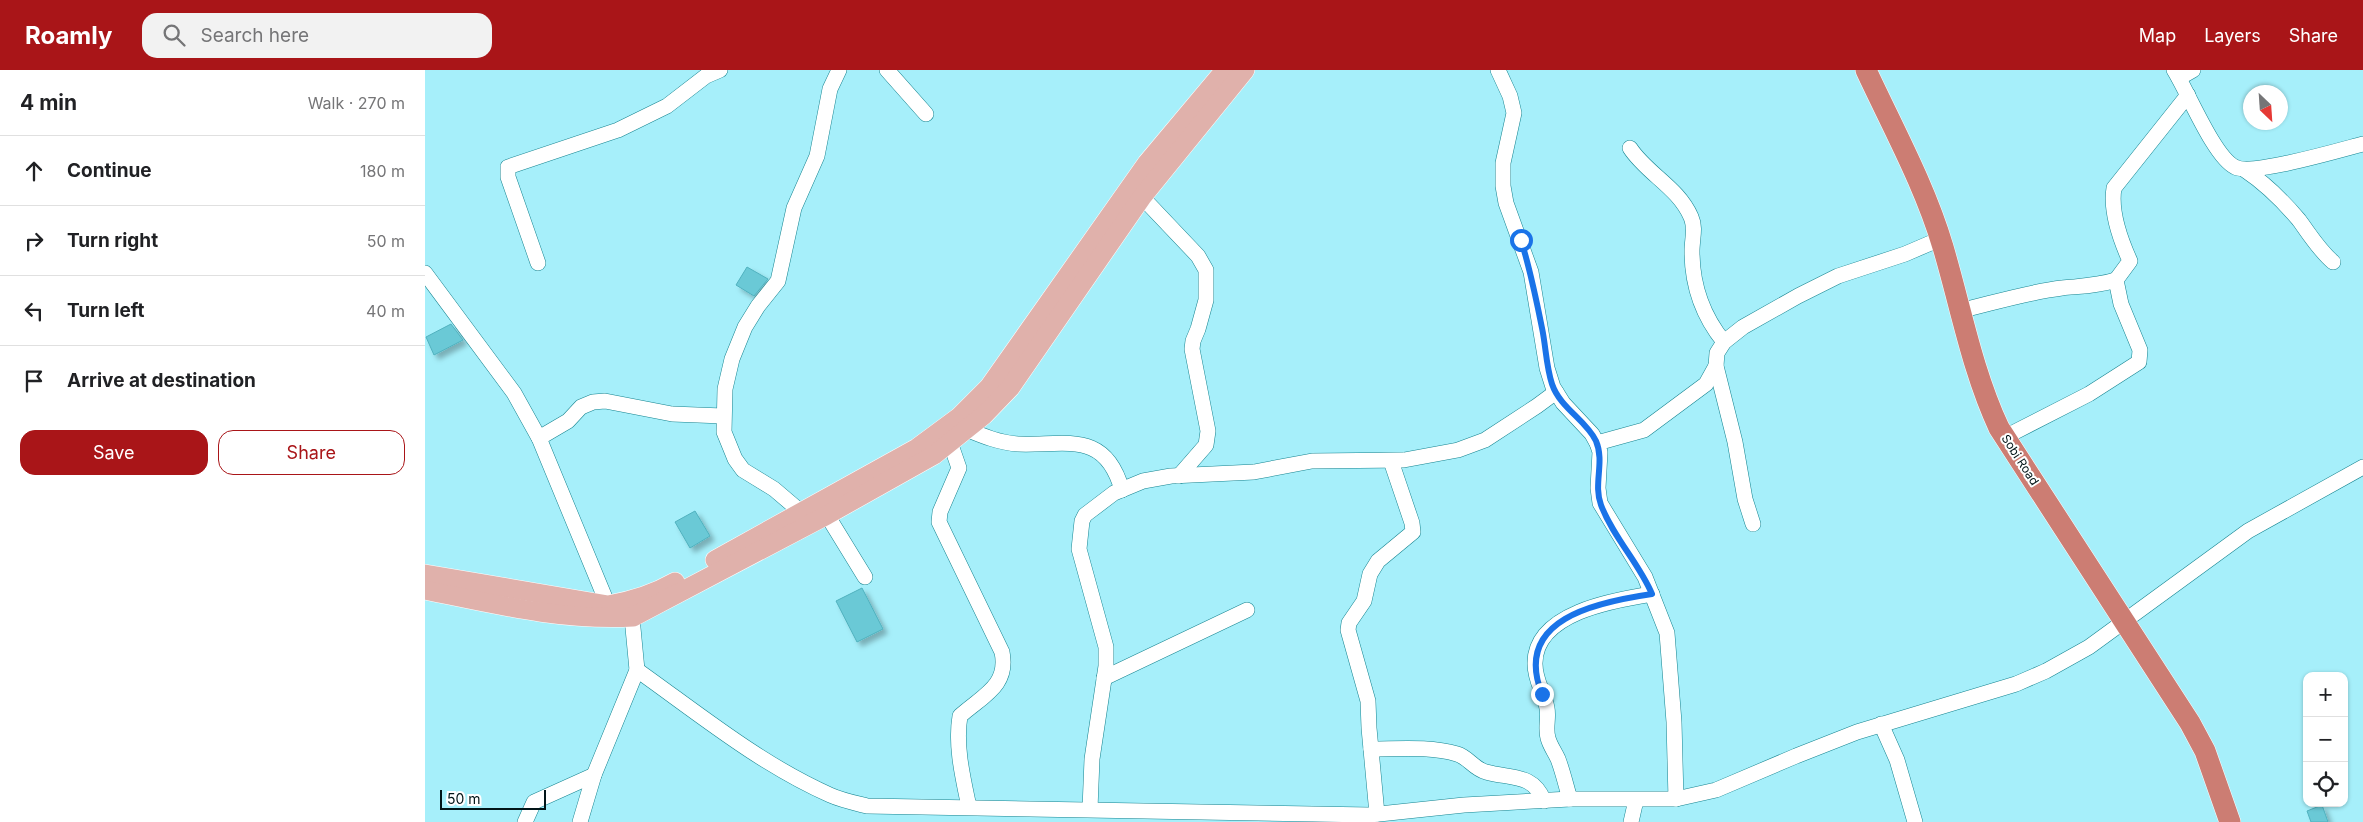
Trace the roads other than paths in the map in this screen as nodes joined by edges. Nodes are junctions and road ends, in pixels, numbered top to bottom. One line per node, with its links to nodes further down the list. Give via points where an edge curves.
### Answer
1 (720, 70): 18 (street, via 706,76 667,106 618,130 507,167)
2 (839, 70): 25 (street, via 830,89 817,156 794,208 778,281 745,327 732,359)
3 (887, 70): 11 (street)
4 (1225, 70): 35 (main road, via 1147,163 989,386 959,417 917,448)
5 (1245, 70): 15 (main road)
6 (1498, 70): 24 (street, via 1514,113 1503,163 1506,203 1531,272 1547,368)
7 (1866, 70): 16 (highway, Sobi Road, via 1917,180)
8 (2193, 70): 9 (street)
9 (2177, 74): 10 (street)
10 (2188, 95): 14 (street, via 2216,147 2234,167); 20 (street, via 2114,188 2114,213 2130,261)
11 (925, 114)
12 (2363, 144): 14 (street)
13 (1630, 148): 22 (street, via 1638,160 1672,189 1690,214 1694,231 1694,282 1701,306)
14 (2245, 170): 17 (street, via 2284,202)
15 (1142, 197): 26 (main road, via 1010,388); 33 (street, via 1206,270 1206,300 1193,349 1208,431 1206,445)
16 (1940, 239): 21 (highway, Sobi Road); 22 (street, via 1838,276 1743,327)
17 (2333, 262)
18 (538, 263)
19 (425, 274): 28 (street, via 514,393)
20 (2116, 280): 21 (street, via 2030,294); 27 (street, via 2121,304 2140,350 2139,362 2081,399)
21 (1959, 311): 27 (highway, Sobi Road, via 1981,385)
22 (1724, 342): 23 (street, via 1717,353)
23 (1715, 366): 30 (street, via 1706,384 1644,430); 37 (street)
24 (1556, 392): 30 (street); 31 (street, via 1485,440 1458,450)
25 (723, 416): 28 (street, via 672,414 605,401 593,402); 35 (street, via 727,444 743,470 774,489)
26 (966, 429): 29 (main road); 34 (street, via 997,441 1017,444 1083,444 1098,451 1113,467)
27 (2005, 436): 45 (highway, Sobi Road)
28 (539, 438): 42 (street)
29 (950, 442): 36 (main road, via 934,455); 55 (street, via 959,468 940,512 939,522 1002,652 1004,664 1003,675 995,687 960,716 961,766)
30 (1597, 443): 41 (street, via 1600,452 1600,503)
31 (1391, 461): 33 (street, via 1312,461 1254,472); 49 (street, via 1413,532 1378,561 1370,574 1364,601 1349,623 1348,630 1368,702)
32 (2363, 467): 45 (street, via 2248,531)
33 (1179, 476): 34 (street, via 1143,481)
34 (1122, 490): 47 (street, via 1085,515 1079,535 1081,558 1106,646)
35 (801, 512): 43 (main road)
36 (827, 515): 39 (street); 43 (main road)
37 (1753, 524)
38 (425, 574): 42 (main road)
39 (865, 577)
40 (425, 590): 43 (main road, via 550,614 602,618)
41 (1652, 594): 51 (street, via 1622,598 1591,608 1553,626 1539,646 1535,662 1537,681 1547,708 1547,733); 52 (street, via 1667,632)
42 (608, 605): 43 (main road)
43 (631, 609): 46 (street)
44 (1247, 610): 47 (street)
45 (2124, 620): 48 (street, via 2089,647 2024,681); 65 (highway, Sobi Road, via 2205,751)
46 (637, 670): 50 (street); 55 (street, via 747,749 831,796 867,806)
47 (1104, 678): 56 (street, via 1091,759)
48 (1881, 724): 52 (street, via 1716,790); 64 (street, via 1897,760)
49 (1371, 750): 54 (street, via 1424,749 1456,753 1482,771 1528,780 1536,786); 57 (street)
50 (594, 775): 61 (street, via 534,802); 62 (street)
51 (1570, 799): 53 (street); 54 (street)
52 (1676, 799): 53 (street)
53 (1636, 800): 63 (street)
54 (1544, 801): 59 (street)
55 (969, 807): 58 (street)
56 (1090, 809): 58 (street); 60 (street)
57 (1377, 814): 59 (street); 60 (street)
58 (985, 815)
59 (1429, 815)
60 (1110, 816)
61 (525, 822)
62 (580, 822)
63 (1631, 822)
64 (1915, 822)
65 (2230, 822)

